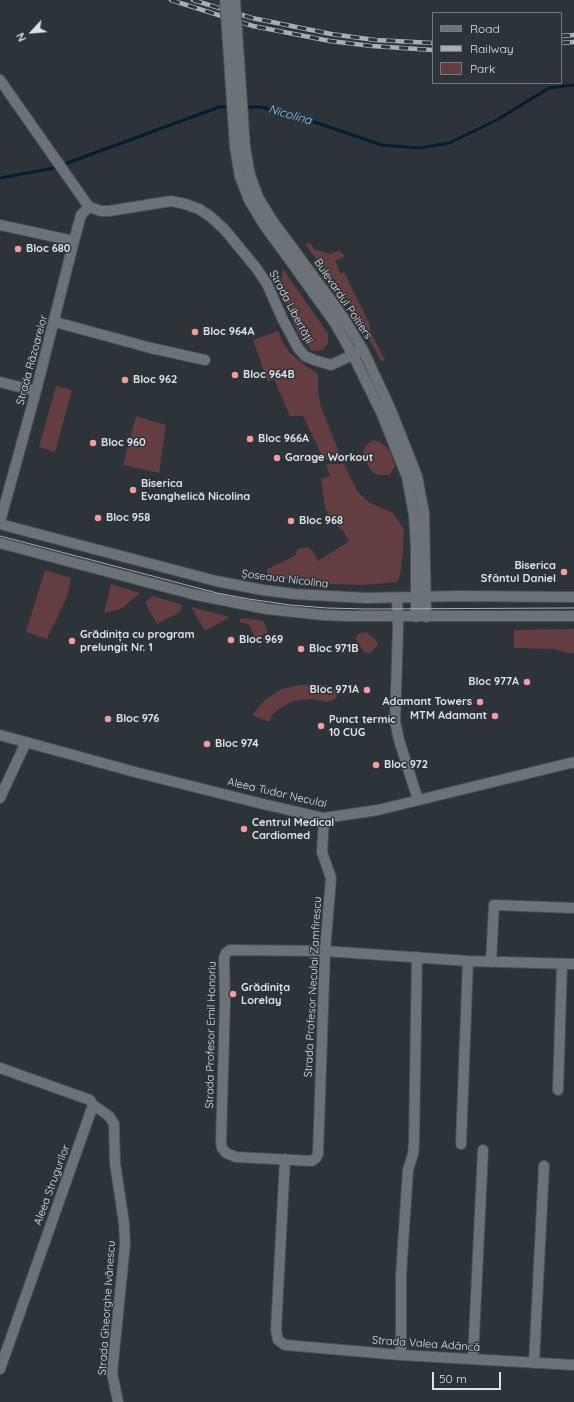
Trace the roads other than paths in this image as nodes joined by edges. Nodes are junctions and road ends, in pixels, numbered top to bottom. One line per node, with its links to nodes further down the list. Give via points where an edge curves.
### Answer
1 (225, 0): 7 (street, Bulevardul Poitiers, bridge, via 235,147 240,177 249,200 264,225)
2 (235, 0): 7 (street, Bulevardul Poitiers, bridge, via 245,147 250,175 258,197)
3 (0, 80): 4 (street)
4 (89, 206): 6 (street, Strada Răzoarelor, via 81,215); 10 (street, Strada Libertății, via 109,211 171,202 199,209 225,230 257,269 298,348 305,356 331,365)
5 (0, 225): 6 (street)
6 (74, 241): 8 (street, Strada Răzoarelor)
7 (293, 257): 9 (street, Bulevardul Poitiers, via 341,314); 10 (street, Bulevardul Poitiers)
8 (55, 322): 11 (street); 13 (street, Strada Răzoarelor)
9 (363, 350): 10 (street, Strada Libertății); 16 (street, Bulevardul Poitiers, via 393,415 419,484 424,512)
10 (353, 354): 16 (street, Bulevardul Poitiers, via 381,412 407,477 414,515)
11 (205, 360)
12 (0, 382): 13 (street)
13 (36, 391): 14 (street, Strada Răzoarelor)
14 (0, 523): 18 (street, Șoseaua Nicolina, via 216,581 294,594)
15 (0, 543): 19 (street, via 192,594 252,606 323,615)
16 (421, 597): 17 (street, Șoseaua Nicolina); 18 (street, Șoseaua Nicolina); 21 (street, Bulevardul Poitiers)
17 (574, 597)
18 (397, 598): 19 (street)
19 (398, 616): 21 (street); 26 (street, via 396,721 399,740)
20 (574, 616): 21 (street)
21 (421, 617)
22 (0, 735): 23 (street, Aleea Tudor Neculai)
23 (26, 742): 25 (street); 27 (street, Aleea Tudor Neculai)
24 (574, 762): 26 (street, Aleea Tudor Neculai)
25 (0, 798)
26 (418, 800): 27 (street, Aleea Tudor Neculai, via 378,810)
27 (324, 818): 29 (street, Strada Profesor Neculai Zamfirescu, via 322,852 331,878)
28 (574, 908): 32 (street, via 494,905)
29 (325, 951): 30 (street, Strada Profesor Emil Honoriu); 40 (street, Strada Profesor Neculai Zamfirescu, via 319,1151 312,1160); 40 (street, Strada Profesor Emil Honoriu, via 230,950 224,958 222,1148 226,1153 236,1157)
30 (417, 957): 31 (street, Strada Profesor Emil Honoriu); 42 (street, via 414,1143 408,1170 401,1275)
31 (468, 961): 32 (street, Strada Profesor Emil Honoriu); 38 (street)
32 (492, 962): 33 (street, Strada Profesor Emil Honoriu)
33 (562, 964): 34 (street, Strada Profesor Emil Honoriu); 36 (street)
34 (574, 964)
35 (0, 1068): 37 (street, via 90,1100)
36 (558, 1090)
37 (93, 1105): 46 (street, Aleea Strugurilor); 47 (street, Strada Gheorghe Ivănescu, via 109,1116 114,1124 115,1163 124,1223 125,1244 112,1373)
38 (461, 1144)
39 (483, 1150): 43 (street)
40 (285, 1160): 42 (street, Strada Valea Adâncă, via 276,1330 278,1340 286,1345)
41 (544, 1166): 44 (street)
42 (401, 1355): 43 (street, Strada Valea Adâncă)
43 (473, 1359): 44 (street, Strada Valea Adâncă)
44 (534, 1363): 45 (street, Strada Valea Adâncă)
45 (574, 1365)
46 (0, 1369)
47 (118, 1402)

